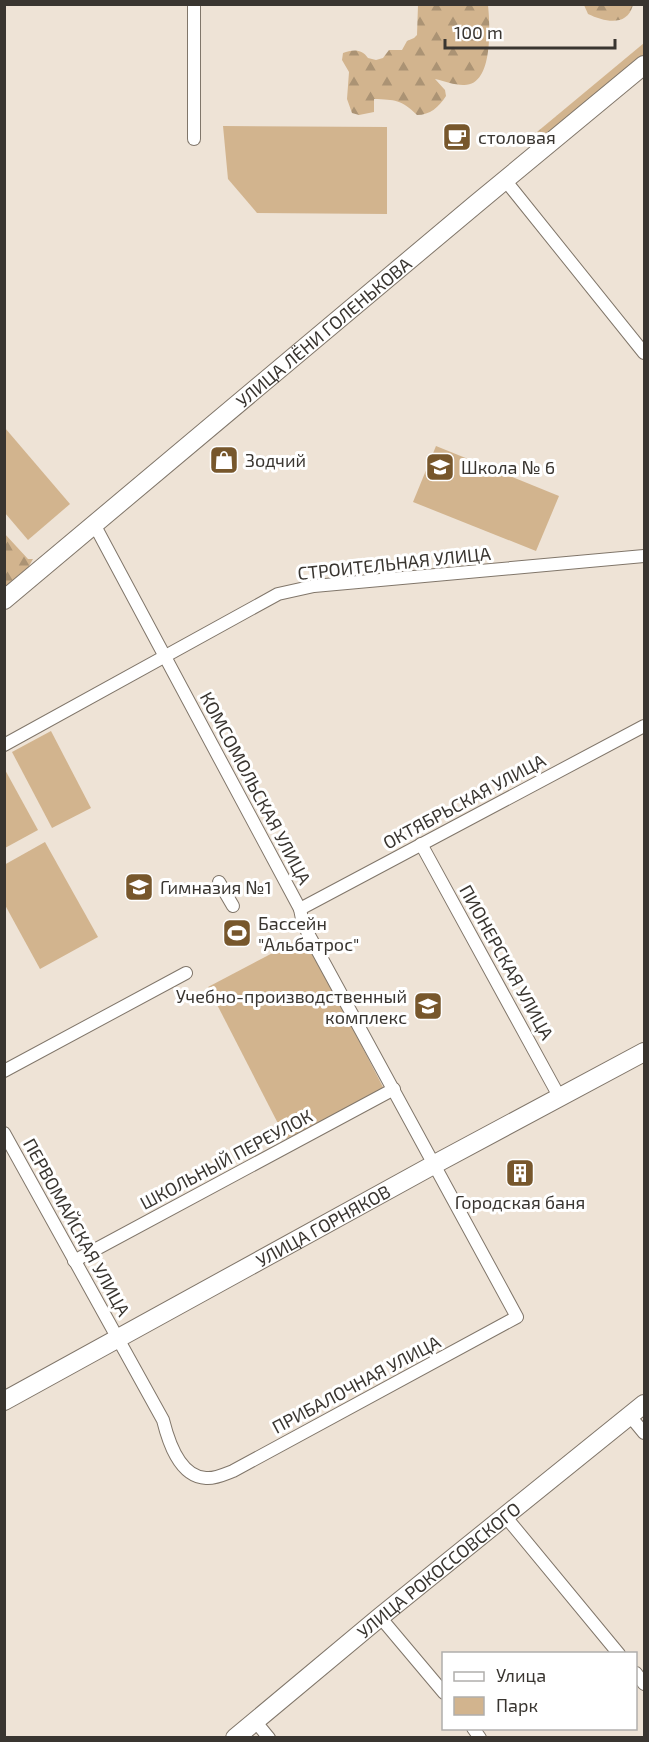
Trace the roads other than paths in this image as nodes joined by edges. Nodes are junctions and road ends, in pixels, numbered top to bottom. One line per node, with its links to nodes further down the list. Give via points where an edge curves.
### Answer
1 (194, 4): 3 (street)
2 (645, 65): 4 (street, УЛИЦА ЛЁНИ ГОЛЕНЬКОВА)
3 (194, 139)
4 (505, 180): 5 (street); 6 (street, УЛИЦА ЛЁНИ ГОЛЕНЬКОВА)
5 (645, 353)
6 (94, 524): 8 (street, УЛИЦА ЛЁНИ ГОЛЕНЬКОВА); 9 (street, КОМСОМОЛЬСКАЯ УЛИЦА)
7 (645, 556): 9 (street, СТРОИТЕЛЬНАЯ УЛИЦА, via 314,586 278,594)
8 (4, 600)
9 (165, 658): 11 (street, СТРОИТЕЛЬНАЯ УЛИЦА); 15 (street, КОМСОМОЛЬСКАЯ УЛИЦА)
10 (645, 726): 12 (street, ОКТЯБРЬСКАЯ УЛИЦА)
11 (4, 745)
12 (422, 844): 15 (street, ОКТЯБРЬСКАЯ УЛИЦА); 20 (street, ПИОНЕРСКАЯ УЛИЦА)
13 (219, 882): 14 (street)
14 (233, 906)
15 (300, 909): 19 (street, КОМСОМОЛЬСКАЯ УЛИЦА, via 303,924)
16 (186, 974): 18 (street)
17 (645, 1052): 20 (street, УЛИЦА ГОРНЯКОВ)
18 (4, 1071)
19 (394, 1089): 22 (street, КОМСОМОЛЬСКАЯ УЛИЦА); 23 (street, ШКОЛЬНЫЙ ПЕРЕУЛОК)
20 (560, 1098): 22 (street, УЛИЦА ГОРНЯКОВ)
21 (4, 1133): 23 (street, ПЕРВОМАЙСКАЯ УЛИЦА)
22 (435, 1164): 24 (street, УЛИЦА ГОРНЯКОВ); 24 (street, ПРИБАЛОЧНАЯ УЛИЦА, via 517,1317 504,1325 233,1470 205,1479 194,1475 178,1460 163,1420)
23 (74, 1261): 24 (street, ПЕРВОМАЙСКАЯ УЛИЦА)
24 (118, 1339): 25 (street, УЛИЦА ГОРНЯКОВ)
25 (4, 1401)
26 (645, 1404): 27 (street, УЛИЦА РОКОССОВСКОГО)
27 (630, 1416): 28 (street); 29 (street, УЛИЦА РОКОССОВСКОГО)
28 (645, 1433)
29 (505, 1516): 30 (street, УЛИЦА РОКОССОВСКОГО); 31 (street)
30 (380, 1617): 32 (street); 33 (street, УЛИЦА РОКОССОВСКОГО)
31 (618, 1652)
32 (442, 1691)
33 (255, 1721): 34 (street, УЛИЦА РОКОССОВСКОГО); 35 (street)
34 (235, 1737)
35 (269, 1737)

